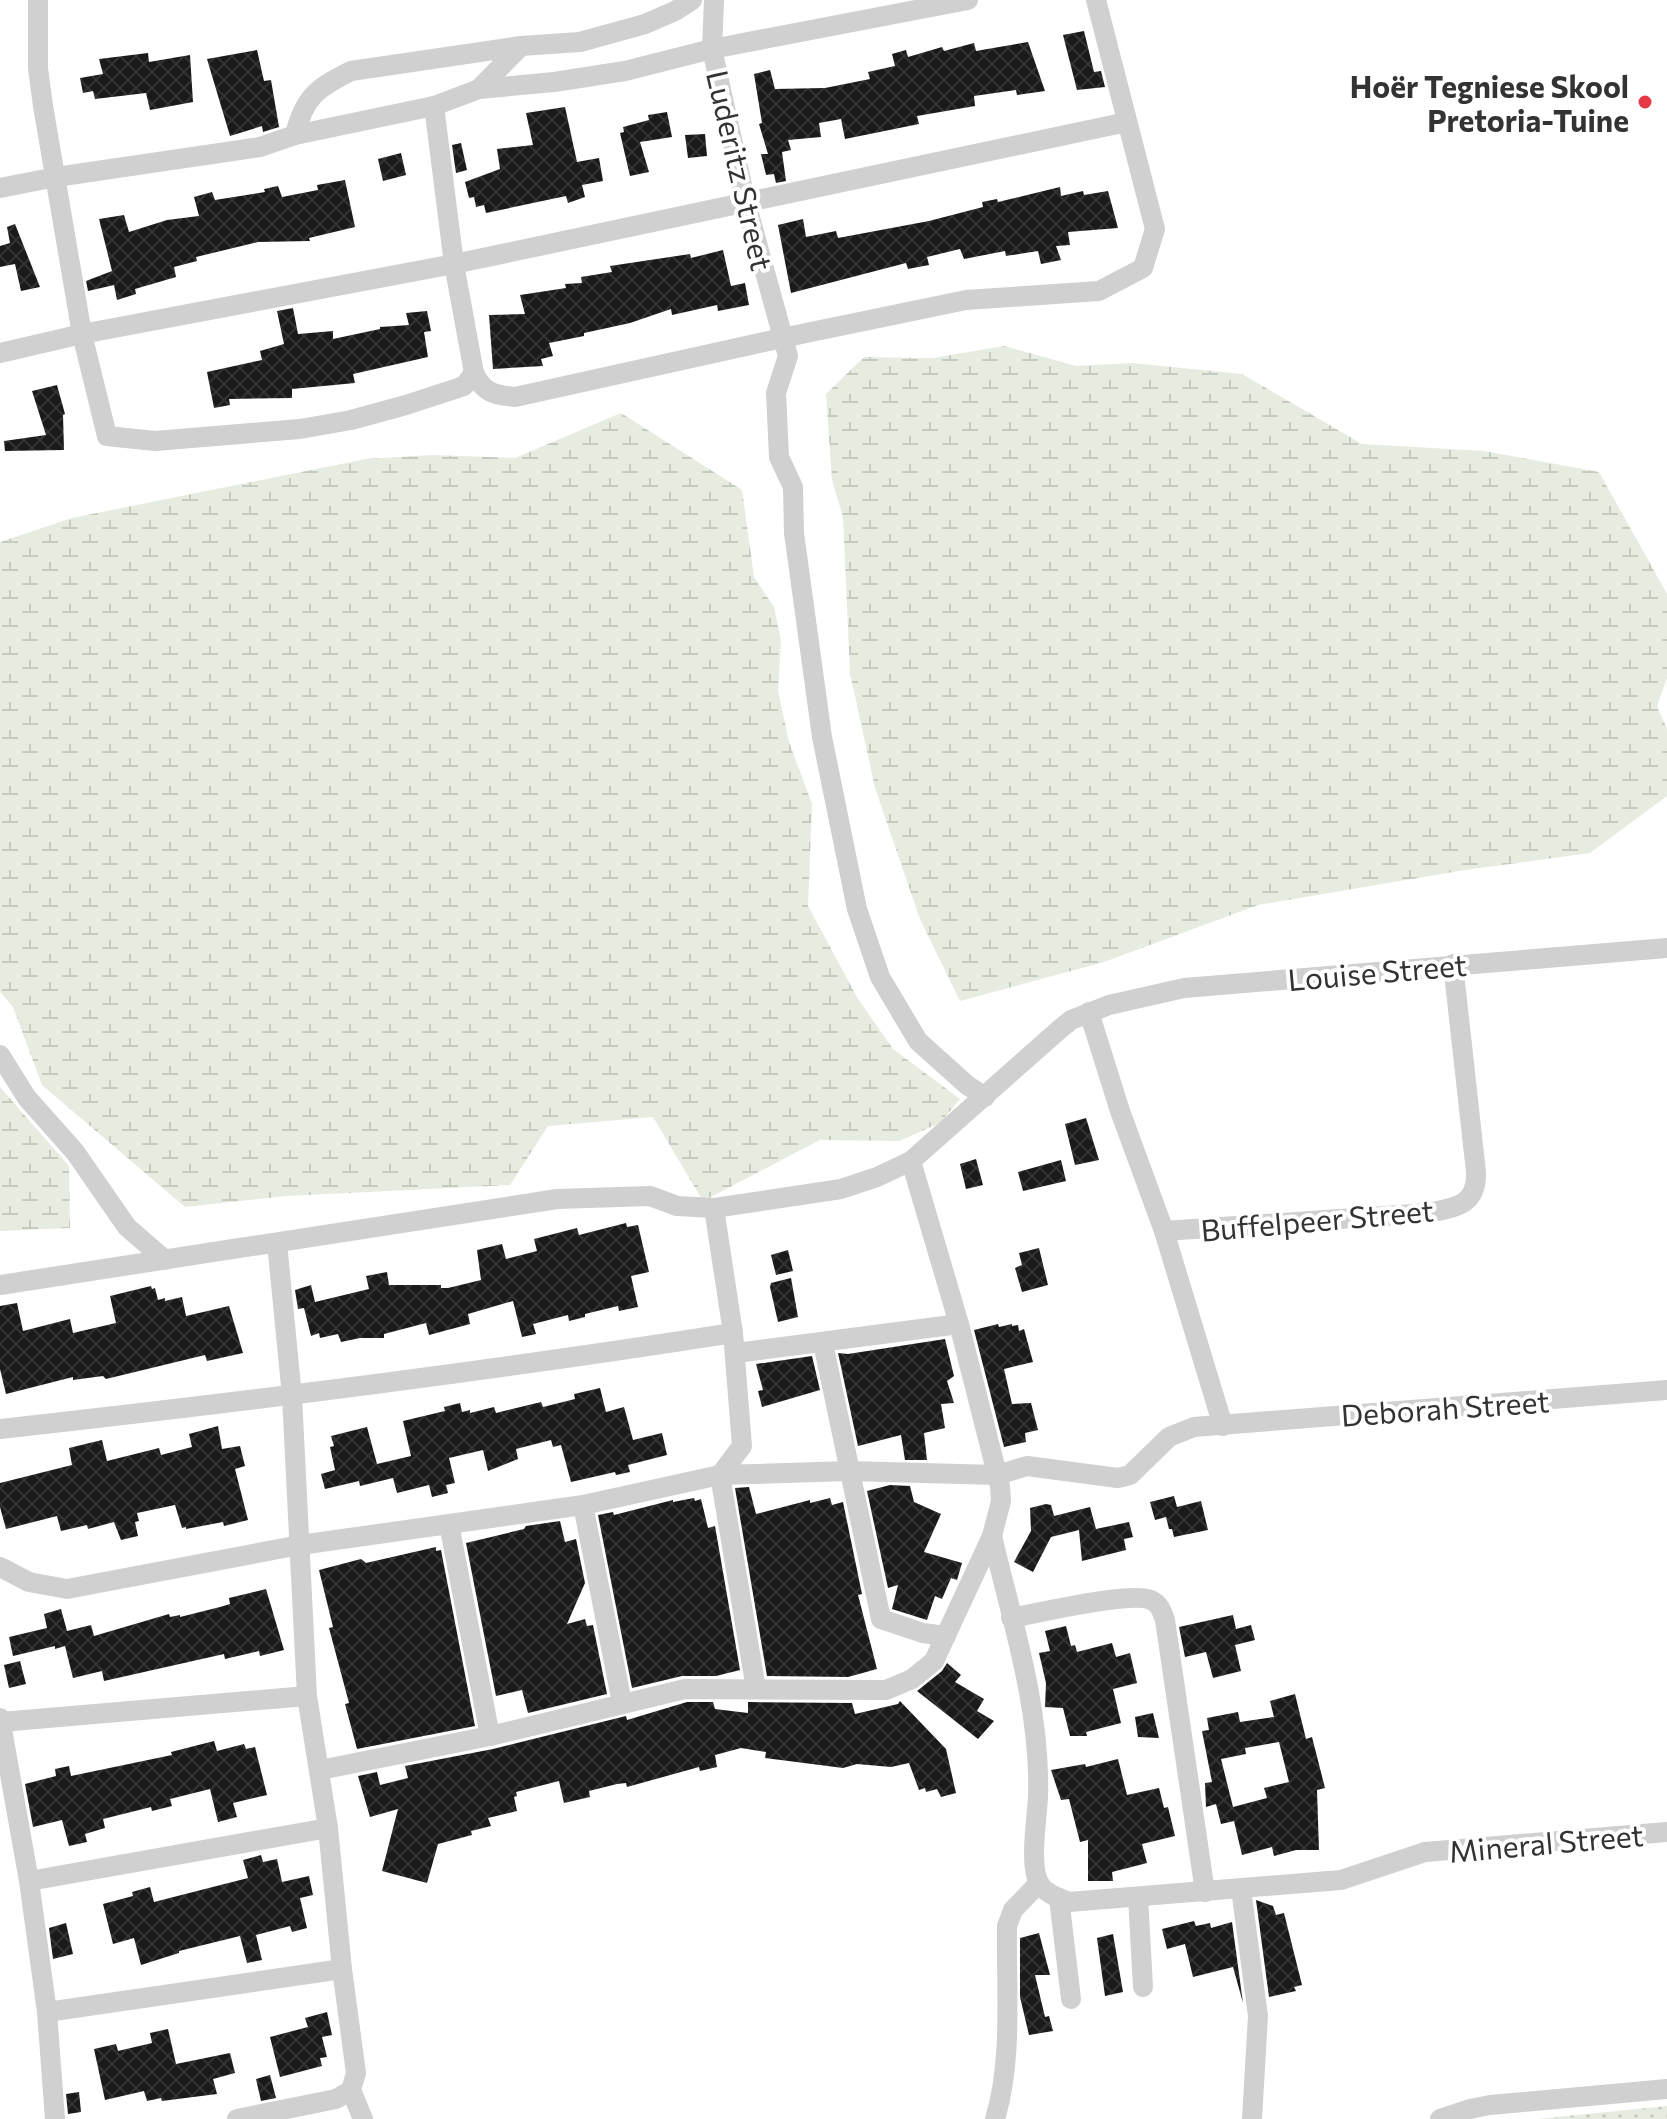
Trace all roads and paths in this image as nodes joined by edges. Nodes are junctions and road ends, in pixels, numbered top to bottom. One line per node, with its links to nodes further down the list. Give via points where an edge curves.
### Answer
1 (38, 0): 12 (street, via 38,68)
2 (692, 0): 6 (street, via 645,24 580,42)
3 (714, 0): 7 (street, Luderitz Street)
4 (968, 0): 7 (street)
5 (1096, 0): 10 (street)
6 (521, 46): 8 (street); 11 (street, via 351,71 310,97)
7 (712, 49): 8 (street, via 625,71); 14 (street, Luderitz Street)
8 (479, 89): 9 (street)
9 (434, 106): 11 (street); 15 (street)
10 (1127, 122): 14 (street); 17 (street, via 1155,229 1143,268 1099,291 966,300)
11 (295, 135): 12 (street, via 260,147)
12 (56, 177): 13 (street); 16 (street)
13 (0, 188)
14 (746, 203): 15 (street); 17 (street, Luderitz Street)
15 (454, 264): 16 (street); 19 (street)
16 (82, 334): 18 (street); 19 (street, via 107,436 155,441 351,420 464,386)
17 (782, 338): 19 (street, via 515,397 481,387); 24 (street, Luderitz Street, via 788,356 776,393 779,457 793,487 794,533 822,737 857,909 880,977 918,1041)
18 (0, 353)
19 (474, 373)
20 (1667, 948): 21 (street, Louise Street)
21 (1453, 964): 22 (street, Louise Street, via 1184,988); 27 (street, Buffelpeer Street, via 1476,1172 1470,1199 1428,1213)
22 (1089, 1012): 24 (street, Louise Street, via 1071,1020); 27 (street, Buffelpeer Street)
23 (0, 1055): 29 (street, via 127,1227)
24 (985, 1097): 25 (street, Louise Street)
25 (911, 1161): 26 (street, Louise Street, via 841,1189); 31 (street)
26 (714, 1208): 28 (street, Louise Street, via 677,1206 650,1196 557,1199); 32 (street)
27 (1164, 1231): 36 (street, Buffelpeer Street)
28 (277, 1243): 29 (street, Louise Street); 35 (street)
29 (165, 1260): 30 (street, Louise Street)
30 (0, 1285)
31 (959, 1324): 33 (street); 40 (street)
32 (735, 1343): 33 (street); 35 (street); 39 (street, via 742,1446)
33 (823, 1343): 38 (street)
34 (1667, 1390): 36 (street, Deborah Street)
35 (292, 1396): 37 (street); 44 (street)
36 (1223, 1426): 40 (street, Deborah Street, via 1181,1431 1130,1475 1118,1478 1027,1466)
37 (0, 1429)
38 (849, 1471): 39 (street, Deborah Street); 40 (street, Deborah Street); 47 (street, via 881,1619)
39 (720, 1475): 41 (street, Deborah Street); 48 (street)
40 (997, 1475): 43 (street, via 1001,1501)
41 (583, 1505): 42 (street, Deborah Street); 50 (street)
42 (449, 1524): 44 (street, Deborah Street); 52 (street)
43 (992, 1536): 46 (street); 47 (street)
44 (300, 1545): 45 (street, Deborah Street, via 67,1589 29,1582); 49 (street)
45 (0, 1567)
46 (1011, 1618): 57 (street, via 1035,1740); 59 (street, via 1125,1598 1150,1599 1161,1608)
47 (946, 1636): 48 (street, via 934,1661 912,1679 886,1690)
48 (756, 1689): 50 (street, via 685,1689)
49 (307, 1696): 51 (street); 53 (street)
50 (622, 1703): 52 (street)
51 (0, 1720): 56 (street)
52 (490, 1736): 53 (street)
53 (320, 1770): 54 (street)
54 (328, 1828): 56 (street); 62 (street)
55 (1667, 1832): 58 (street, Mineral Street, via 1425,1852 1341,1880)
56 (29, 1881): 65 (street)
57 (1039, 1883): 61 (street); 72 (street, via 1013,1910 1007,1926 1005,2066)
58 (1241, 1889): 59 (street, Mineral Street); 73 (street, via 1258,2016)
59 (1205, 1892): 60 (street, Mineral Street)
60 (1138, 1897): 61 (street, Mineral Street, via 1069,1902); 63 (street)
61 (1059, 1898): 64 (street)
62 (342, 1969): 65 (street); 67 (street, via 356,2073)
63 (1143, 1987)
64 (1071, 1999)
65 (47, 2012): 69 (street)
66 (1667, 2089): 68 (street, via 1490,2105)
67 (351, 2090): 70 (street, via 336,2099); 71 (street)
68 (1447, 2117)
69 (55, 2119)
70 (237, 2119)
71 (363, 2119)
72 (995, 2119)
73 (1252, 2119)

